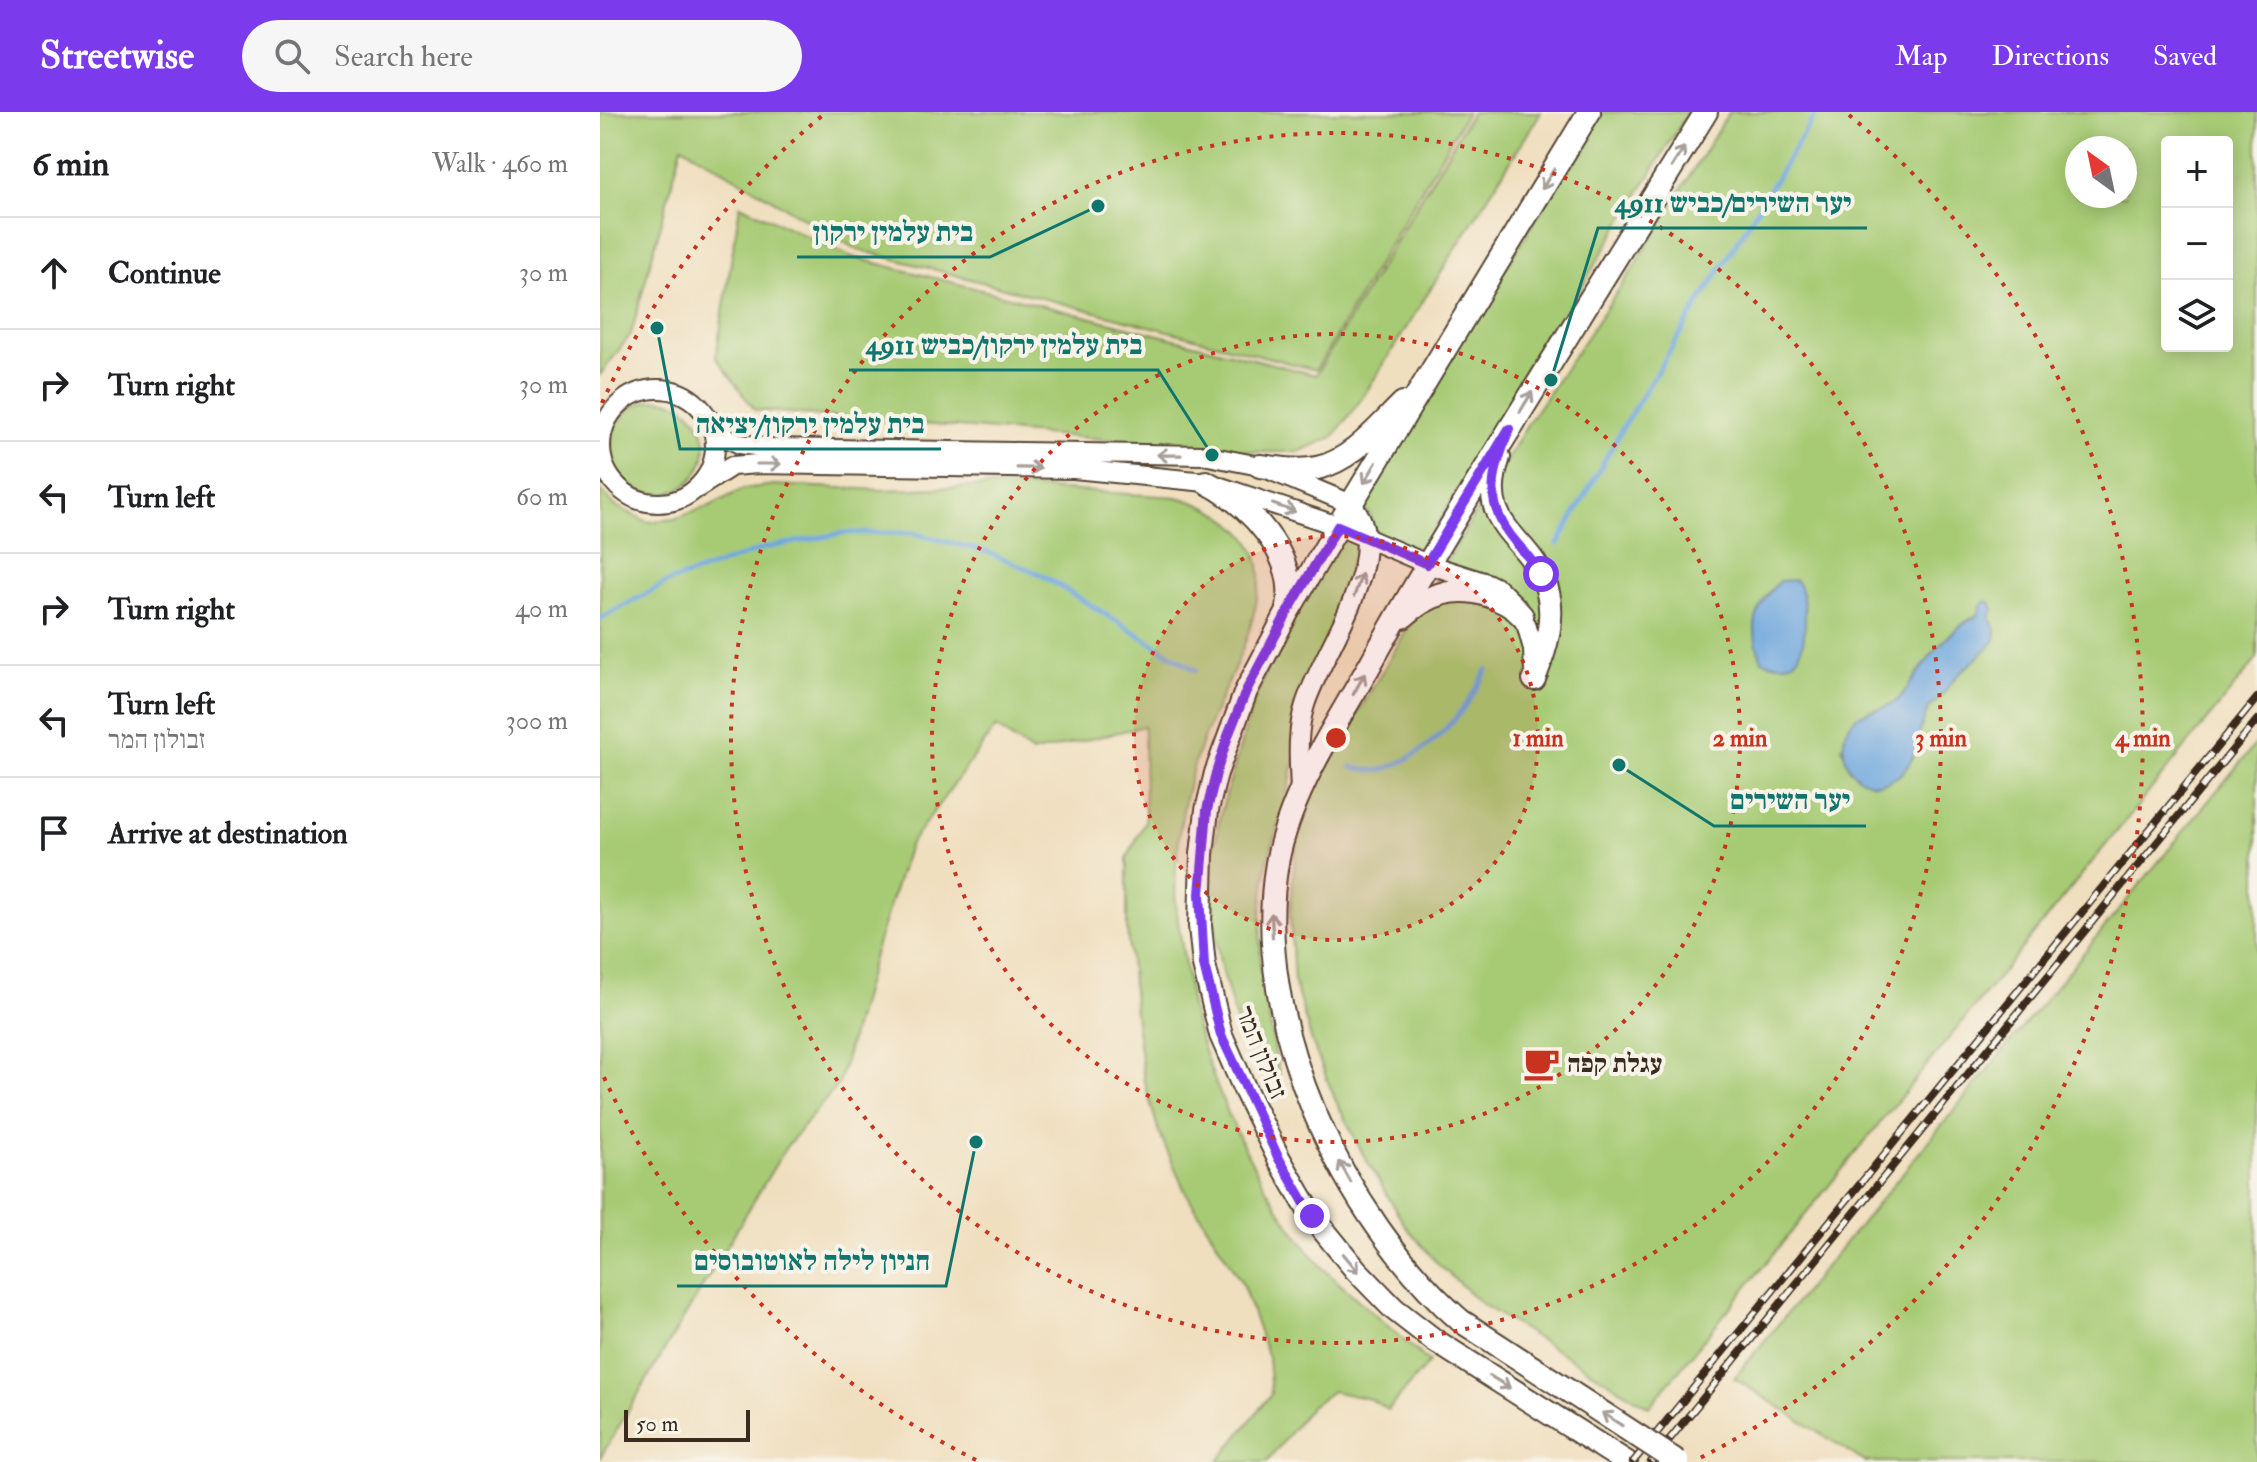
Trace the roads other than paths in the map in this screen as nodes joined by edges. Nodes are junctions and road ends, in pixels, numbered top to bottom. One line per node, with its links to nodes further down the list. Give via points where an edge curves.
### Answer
1 (1589, 112): 3 (main road, one-way to 3)
2 (1706, 112): 5 (main road, one-way to 2)
3 (1435, 366): 6 (main road, via 1406,401 1335,462 1300,470); 9 (main road, זבולון המר, one-way to 9)
4 (709, 419): 6 (street, one-way to 4, via 1203,455 771,448 727,438); 8 (street, via 715,433 714,463); 8 (street, via 686,396 651,389 619,404 600,441 606,471 630,497 665,504)
5 (1509, 429): 12 (main road, זבולון המר); 16 (main road, via 1494,474 1494,503 1503,524 1541,574 1550,602 1547,643)
6 (1260, 466): 9 (street)
7 (1206, 482): 8 (street, one-way to 7, via 732,466 758,464 1074,469); 10 (street, one-way to 10); 13 (main road, via 1239,503 1270,539 1289,581)
8 (698, 488)
9 (1351, 504): 10 (main road, זבולון המר); 11 (street, via 1361,516)
10 (1338, 526): 11 (street); 13 (main road, זבולון המר)
11 (1365, 536): 12 (street); 17 (street, one-way to 11, via 1304,707 1356,593)
12 (1427, 564): 14 (street, via 1499,589); 15 (main road, זבולון המר)
13 (1287, 613): 18 (main road, זבולון המר, one-way to 18, via 1246,691 1207,810 1200,894 1204,965 1221,1035 1278,1157 1312,1216 1356,1270 1434,1340)
14 (1522, 616): 15 (main road, via 1481,593 1451,591 1414,607); 16 (street, via 1533,649)
15 (1384, 639): 17 (main road, זבולון המר, one-way to 15)
16 (1534, 679)
17 (1300, 791): 19 (main road, זבולון המר, one-way to 17, bridge, via 1438,1301 1403,1262 1343,1170 1291,1045 1275,974 1272,912 1278,859)
18 (1626, 1462)
19 (1678, 1462)

